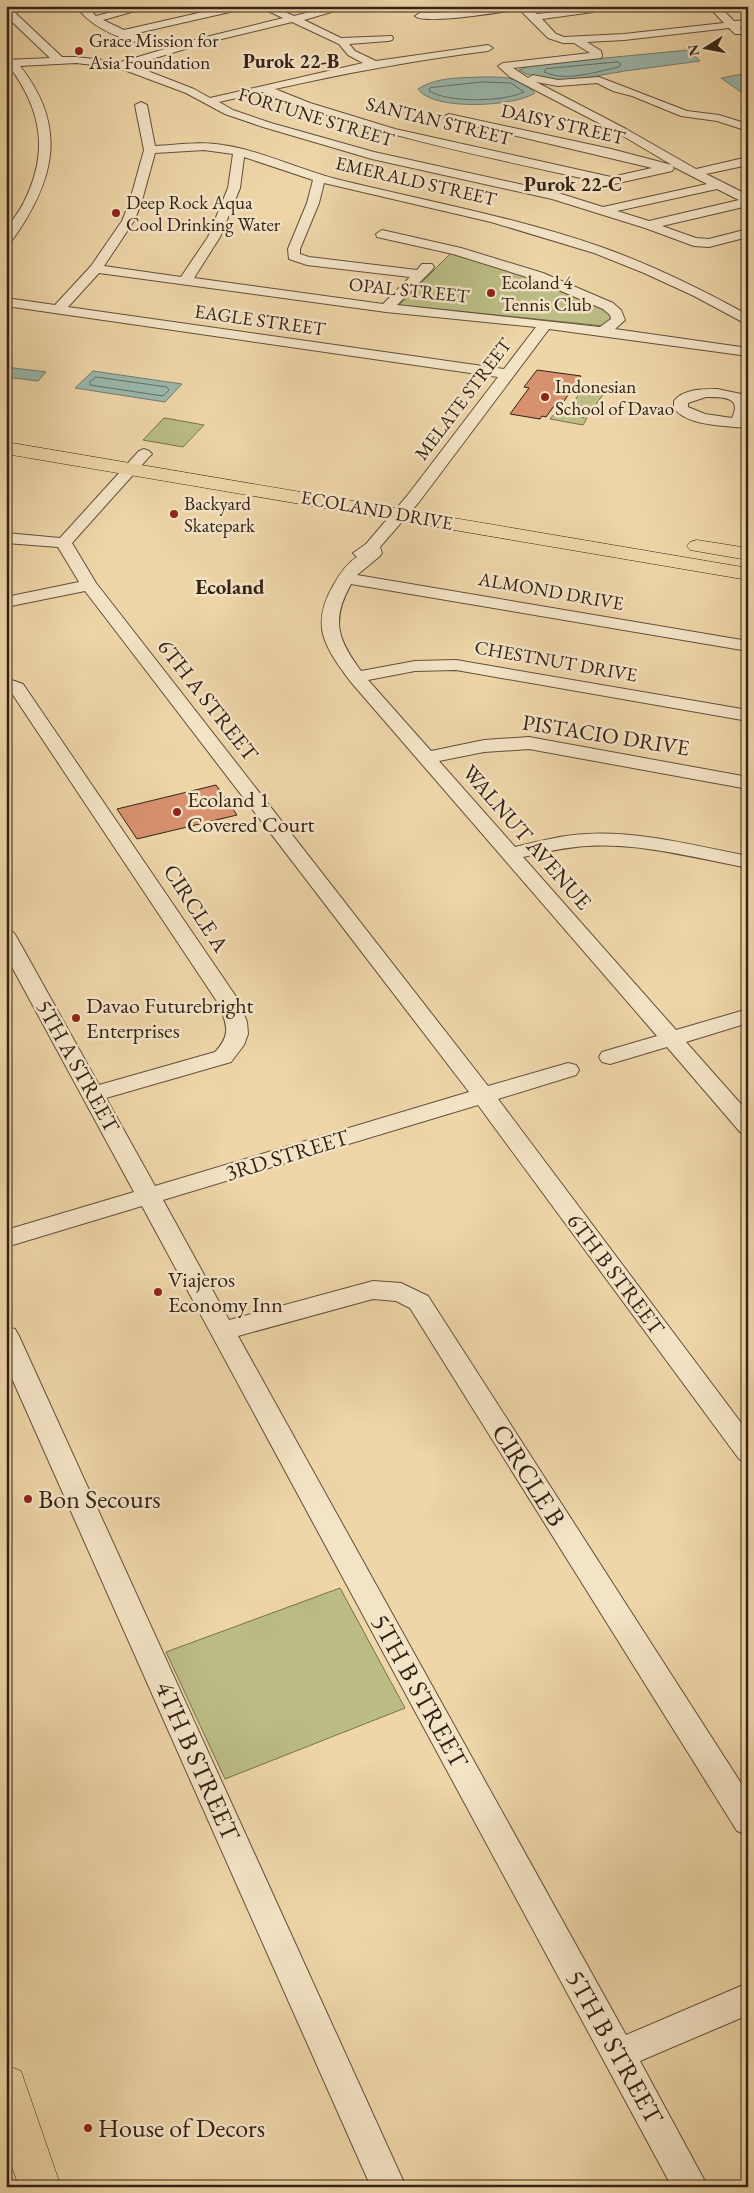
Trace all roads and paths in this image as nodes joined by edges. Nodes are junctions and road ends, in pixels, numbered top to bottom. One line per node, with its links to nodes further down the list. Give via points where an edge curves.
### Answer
1 (81, 6): 13 (street)
2 (148, 6): 13 (street)
3 (244, 6): 17 (street)
4 (262, 6): 14 (street)
5 (517, 6): 11 (street)
6 (522, 6): 12 (street)
7 (713, 6): 16 (street)
8 (341, 7): 14 (street)
9 (593, 9): 12 (street)
10 (6, 10): 24 (street)
11 (420, 16)
12 (536, 17): 20 (street, via 558,40)
13 (95, 19): 17 (street)
14 (296, 20): 21 (street); 23 (street)
15 (748, 23): 16 (street)
16 (732, 26): 19 (street); 20 (street)
17 (122, 34): 23 (street)
18 (388, 38): 21 (street)
19 (748, 38)
20 (577, 40): 28 (street, via 597,56 503,66)
21 (340, 41): 26 (street, via 355,55)
22 (488, 48): 26 (street)
23 (168, 50): 27 (street)
24 (60, 61): 25 (street, FORTUNE STREET); 27 (street, FORTUNE STREET)
25 (9, 63): 52 (street, via 30,88 42,115 47,138 39,187)
26 (373, 64): 29 (street)
27 (121, 65): 30 (street, FORTUNE STREET)
28 (514, 75): 33 (street, via 558,83 599,80 685,114 719,118); 37 (street)
29 (264, 90): 30 (street); 41 (street, SANTAN STREET, via 303,106 426,140)
30 (210, 101): 43 (street, FORTUNE STREET, via 229,112 266,125 372,155)
31 (141, 105): 34 (street)
32 (449, 117): 38 (street, DAISY STREET)
33 (748, 128)
34 (150, 150): 35 (street, EMERALD STREET, via 210,148); 54 (street, via 128,221)
35 (239, 152): 40 (street, EMERALD STREET); 56 (street, via 234,188 214,237)
36 (748, 161): 39 (street)
37 (683, 167): 38 (street); 39 (street)
38 (668, 168): 41 (street)
39 (695, 173): 42 (street)
40 (319, 178): 48 (street, EMERALD STREET); 55 (street, via 314,203 294,256)
41 (609, 180): 43 (street)
42 (720, 185): 44 (street); 46 (street)
43 (555, 196): 45 (street); 46 (street, FORTUNE STREET)
44 (748, 201): 49 (street)
45 (540, 205)
46 (605, 210): 49 (street, FORTUNE STREET)
47 (525, 214): 48 (street)
48 (509, 222): 60 (street, EMERALD STREET, via 630,261)
49 (650, 225): 50 (street, FORTUNE STREET, via 702,243)
50 (748, 233)
51 (382, 234): 53 (street)
52 (6, 239)
53 (443, 250): 55 (street); 62 (street, via 538,276 608,306 618,320)
54 (96, 269): 56 (street, OPAL STREET); 59 (street)
55 (420, 274): 58 (street)
56 (185, 281): 58 (street, OPAL STREET)
57 (6, 302): 59 (street, EAGLE STREET)
58 (386, 308): 61 (street, OPAL STREET)
59 (58, 310): 64 (street, EAGLE STREET)
60 (745, 317)
61 (545, 324): 62 (street, OPAL STREET); 64 (street, MELATE STREET)
62 (604, 331): 63 (street, OPAL STREET)
63 (748, 352)
64 (508, 374): 69 (street, MELATE STREET)
65 (6, 432): 67 (main road, ECOLAND DRIVE)
66 (6, 448): 68 (main road, ECOLAND DRIVE)
67 (144, 454): 68 (street); 69 (main road, ECOLAND DRIVE)
68 (130, 468): 70 (main road, ECOLAND DRIVE); 73 (street)
69 (413, 499): 70 (street, MELATE STREET); 71 (main road, ECOLAND DRIVE)
70 (400, 514): 76 (main road, ECOLAND DRIVE); 77 (street, WALNUT AVENUE, via 372,547 374,553 369,559 359,563)
71 (545, 521)
72 (6, 538): 73 (street)
73 (64, 543): 78 (street, 6TH A STREET)
74 (679, 543): 75 (main road)
75 (748, 554)
76 (748, 574)
77 (346, 578): 80 (street, ALMOND DRIVE); 81 (street, WALNUT AVENUE, via 330,611 329,628 332,642)
78 (88, 585): 79 (street); 94 (street, 6TH A STREET)
79 (6, 602)
80 (748, 646)
81 (356, 677): 83 (street, CHESTNUT DRIVE, via 415,666 456,665); 84 (street, WALNUT AVENUE)
82 (6, 683): 93 (street, CIRCLE A, via 17,688 105,816 231,1006 239,1028 236,1044 223,1057)
83 (748, 716)
84 (426, 758): 85 (street, PISTACIO DRIVE, via 484,746 529,743); 86 (street, WALNUT AVENUE)
85 (748, 783)
86 (510, 854): 87 (street, via 590,840 650,845); 90 (street, WALNUT AVENUE)
87 (748, 862)
88 (6, 936): 93 (street, 5TH A STREET)
89 (748, 1016): 90 (street)
90 (671, 1039): 91 (street); 95 (street, WALNUT AVENUE)
91 (610, 1057)
92 (568, 1070): 94 (street, 3RD STREET)
93 (93, 1094): 96 (street, 5TH A STREET)
94 (483, 1095): 96 (street, 3RD STREET); 100 (street, 6TH B STREET)
95 (748, 1127)
96 (149, 1196): 97 (street, 3RD STREET); 98 (street, 5TH B STREET)
97 (6, 1239)
98 (223, 1331): 101 (street, CIRCLE B, via 373,1290 401,1292 419,1302); 103 (street, 5TH B STREET)
99 (6, 1336): 106 (street, 4TH B STREET)
100 (748, 1452)
101 (748, 1821)
102 (748, 1999): 103 (street)
103 (619, 2054): 107 (street, 5TH B STREET)
104 (6, 2085): 105 (main road)
105 (40, 2187)
106 (389, 2187)
107 (692, 2187)

